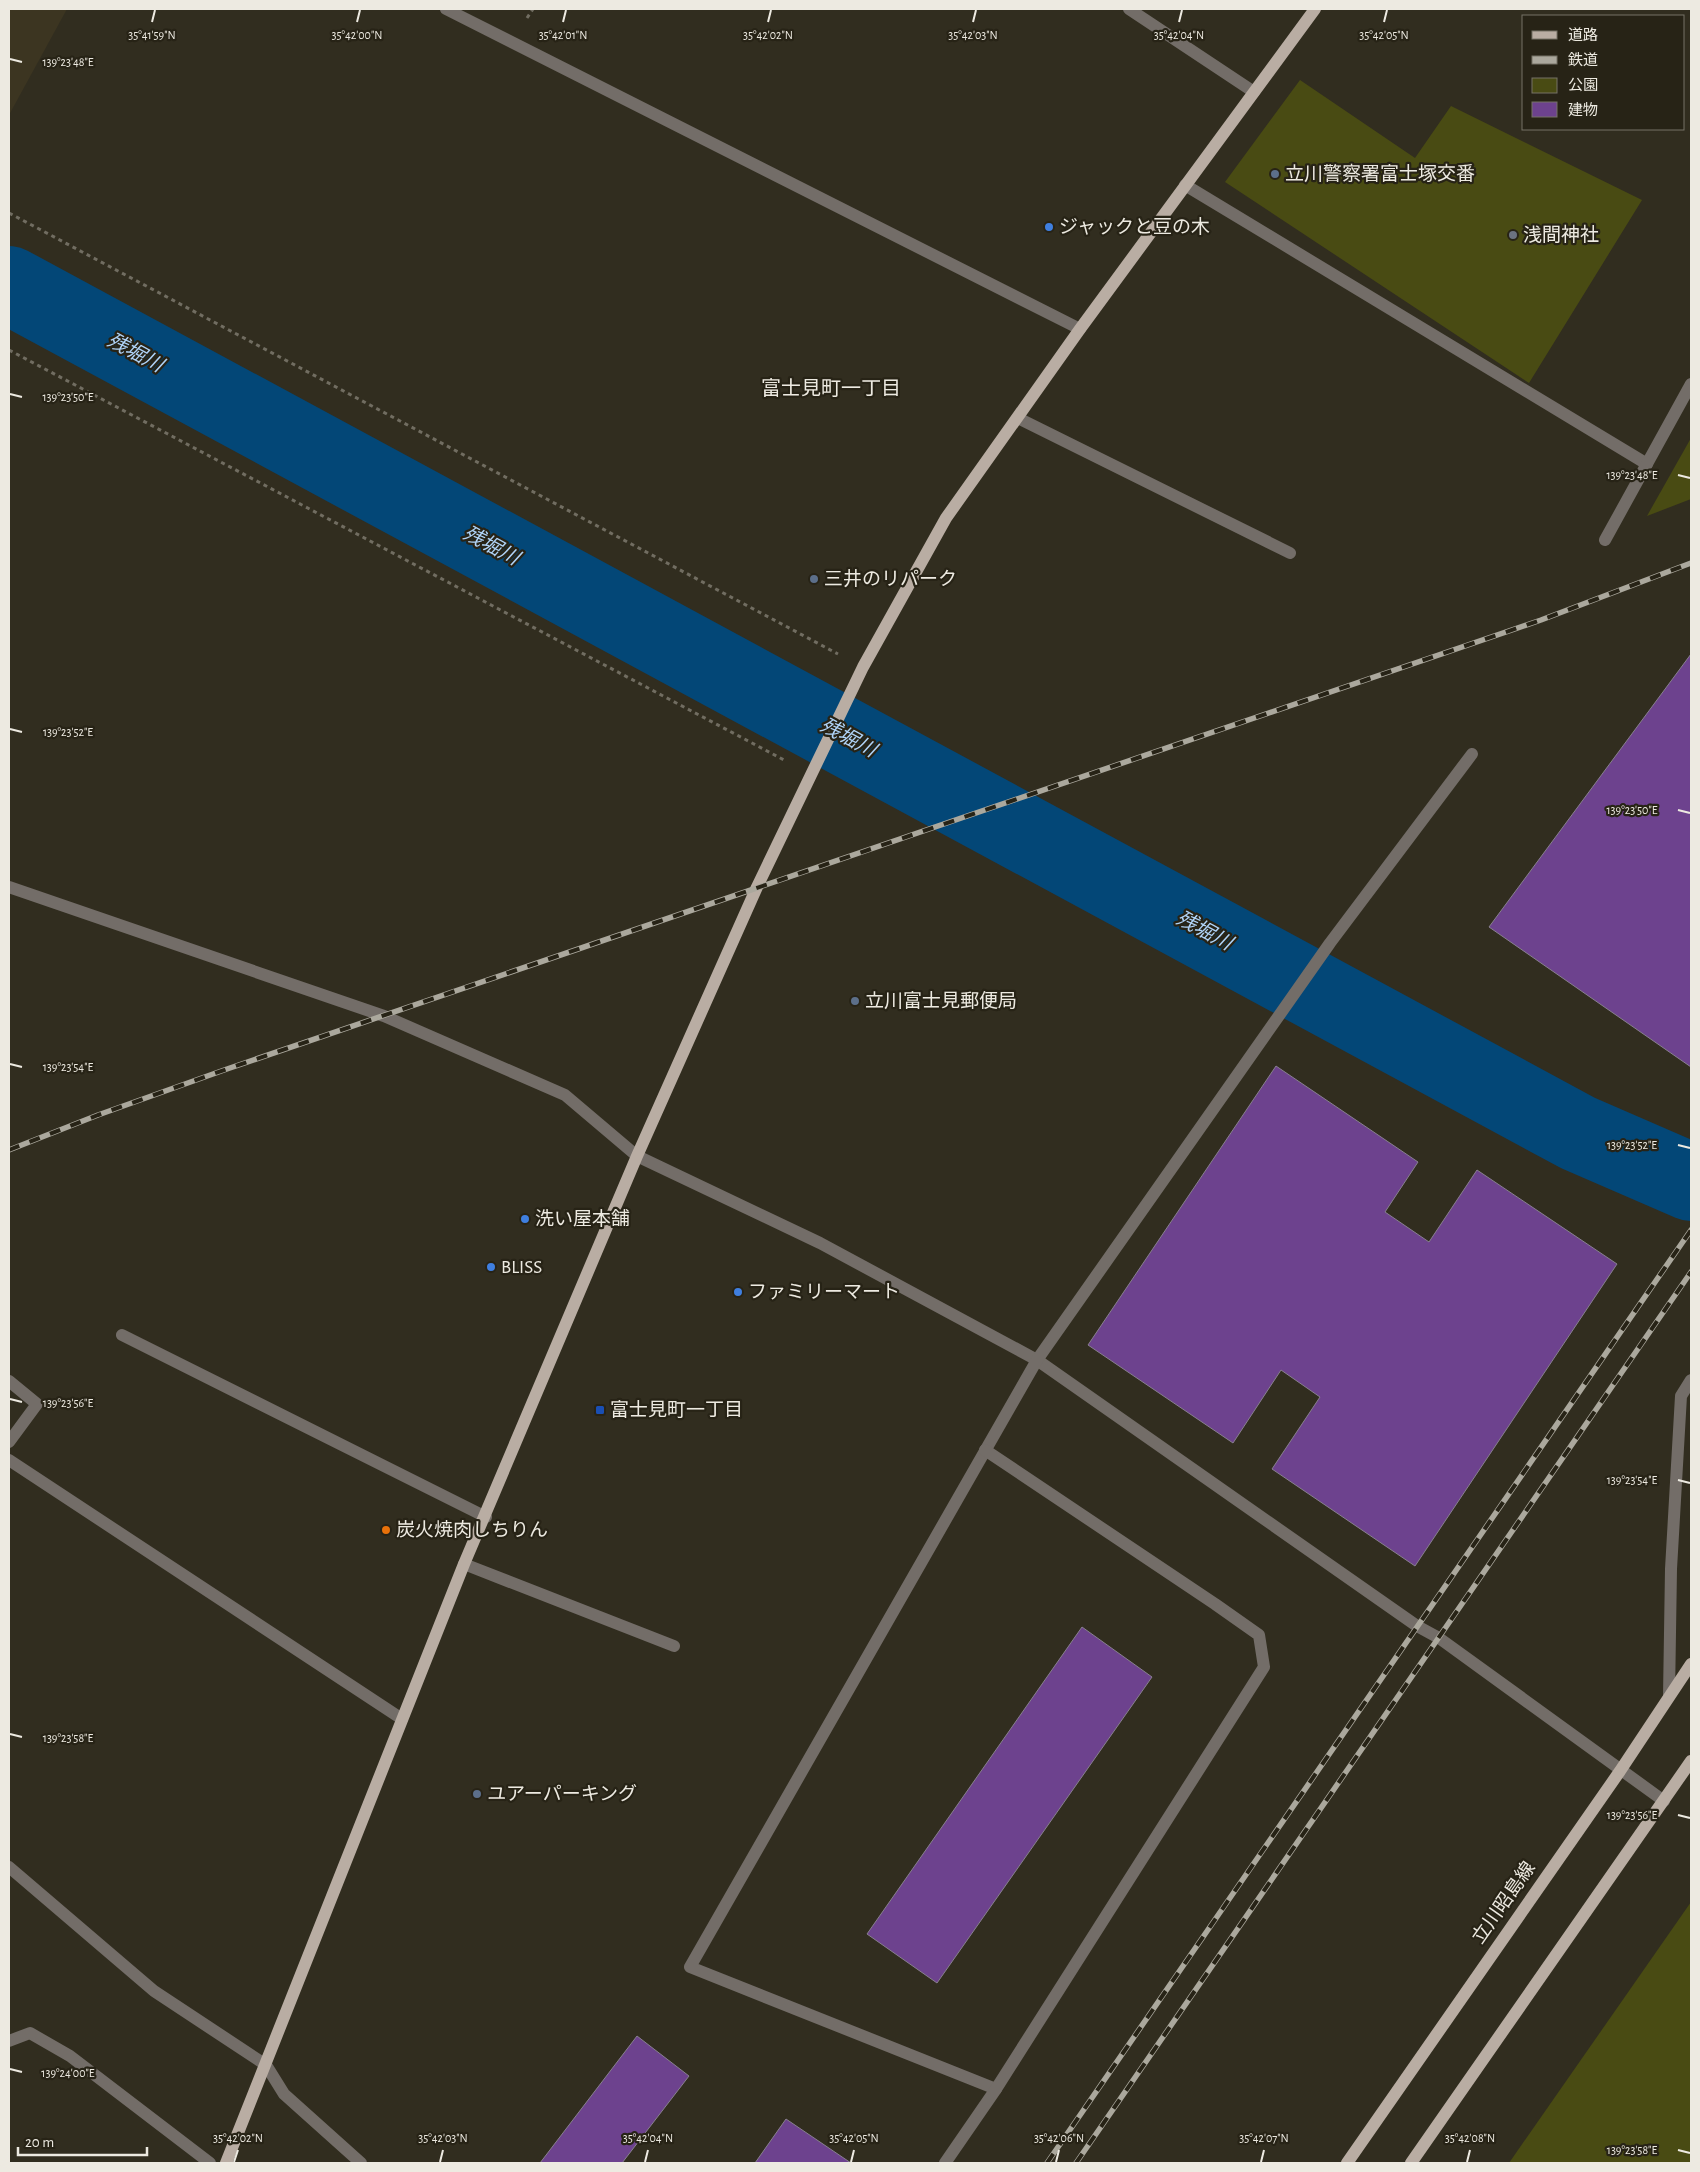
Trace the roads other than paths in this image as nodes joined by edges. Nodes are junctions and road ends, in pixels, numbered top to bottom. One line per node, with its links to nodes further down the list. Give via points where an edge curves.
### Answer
1 (446, 9): 6 (street)
2 (1129, 9): 4 (street)
3 (1315, 9): 4 (main road)
4 (1254, 92): 5 (main road)
5 (1185, 185): 6 (main road); 9 (street)
6 (1080, 330): 8 (main road)
7 (1691, 384): 9 (street)
8 (1018, 418): 11 (street); 14 (main road, via 946,518 863,667 810,774)
9 (1647, 464): 10 (street)
10 (1605, 540)
11 (1290, 553)
12 (1472, 754): 16 (street, via 1330,943)
13 (9, 887): 14 (street, via 384,1016 565,1096)
14 (637, 1156): 16 (street, via 820,1243); 22 (main road)
15 (122, 1335): 22 (street)
16 (1037, 1360): 20 (street); 29 (street, via 1417,1626 1439,1638)
17 (1691, 1380): 26 (street, via 1681,1396 1671,1569)
18 (9, 1381): 19 (street, via 37,1404)
19 (9, 1442)
20 (984, 1450): 34 (street, via 1259,1635 1264,1667); 34 (street, via 690,1967)
21 (9, 1460): 27 (street)
22 (486, 1517): 23 (main road)
23 (464, 1564): 24 (street); 27 (main road)
24 (674, 1646)
25 (1691, 1664): 26 (main road, 立川昭島線)
26 (1668, 1696): 29 (main road, 立川昭島線)
27 (402, 1719): 33 (main road)
28 (1691, 1761): 30 (main road)
29 (1620, 1770): 30 (street); 39 (main road, 立川昭島線)
30 (1664, 1801): 40 (main road)
31 (9, 1867): 33 (street, via 154,1991)
32 (9, 2041): 35 (street, via 30,2033 70,2056)
33 (266, 2065): 36 (main road); 37 (street, via 284,2094)
34 (996, 2089): 38 (street)
35 (210, 2163)
36 (226, 2163)
37 (361, 2163)
38 (945, 2163)
39 (1347, 2163)
40 (1411, 2163)

